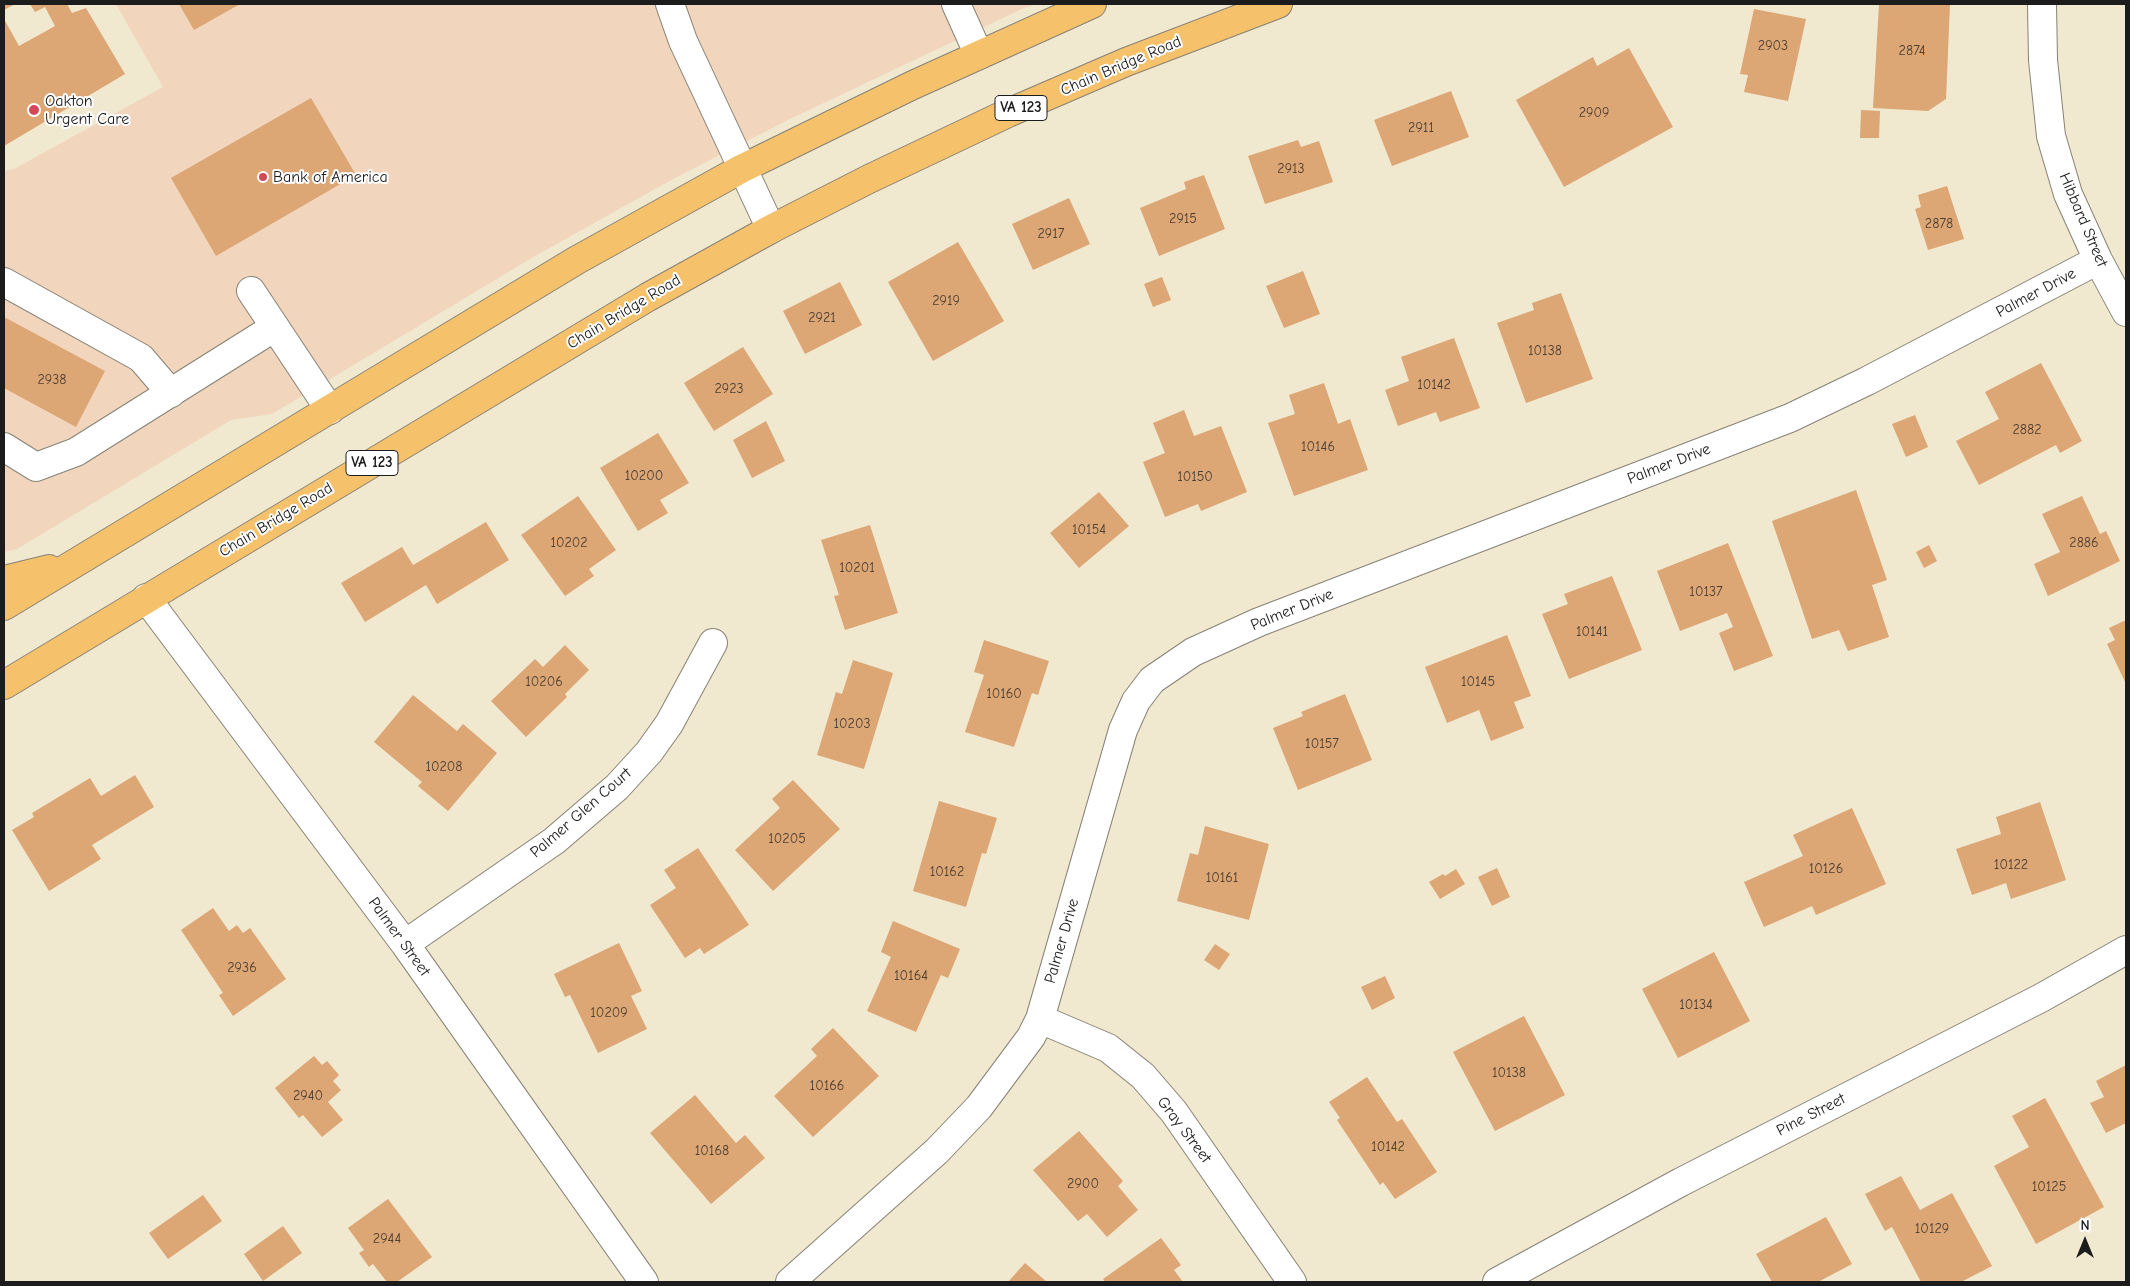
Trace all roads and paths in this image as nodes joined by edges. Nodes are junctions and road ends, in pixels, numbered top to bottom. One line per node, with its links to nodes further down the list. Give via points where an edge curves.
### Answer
1 (670, 4): 7 (street, via 683,41)
2 (956, 4): 6 (street)
3 (1092, 4): 6 (main road)
4 (1278, 4): 8 (main road, Chain Bridge Road / VA 123, via 1126,62 1008,113)
5 (2042, 4): 9 (street, Hibbard Street, via 2043,60 2051,136 2068,194)
6 (979, 55): 7 (main road)
7 (742, 169): 8 (street); 15 (main road, via 577,260)
8 (771, 229): 19 (main road, Chain Bridge Road / VA 123, via 648,296)
9 (2098, 260): 12 (street, Hibbard Street); 25 (street, Palmer Drive, via 1790,418 1259,622 1193,652 1152,680 1136,701 1123,730)
10 (4, 282): 14 (street, via 141,358)
11 (251, 291): 13 (street)
12 (2126, 312)
13 (275, 327): 14 (street); 15 (street)
14 (171, 393): 16 (street, via 76,452 36,466)
15 (330, 410): 17 (main road)
16 (4, 447)
17 (72, 564): 18 (main road); 20 (main road)
18 (4, 580)
19 (146, 598): 22 (main road, Chain Bridge Road / VA 123); 23 (street, Palmer Street)
20 (4, 606)
21 (713, 643): 23 (street, Palmer Glen Court, via 669,724 617,787 554,841)
22 (4, 685)
23 (406, 944): 26 (street, Palmer Street)
24 (2126, 950): 29 (street, Pine Street, via 2041,998 1681,1182)
25 (1040, 1019): 27 (street, Palmer Drive, via 1031,1037 979,1107); 28 (street, Gray Street, via 1108,1048 1143,1076 1174,1112)
26 (644, 1282)
27 (790, 1282)
28 (1292, 1282)
29 (1497, 1282)

